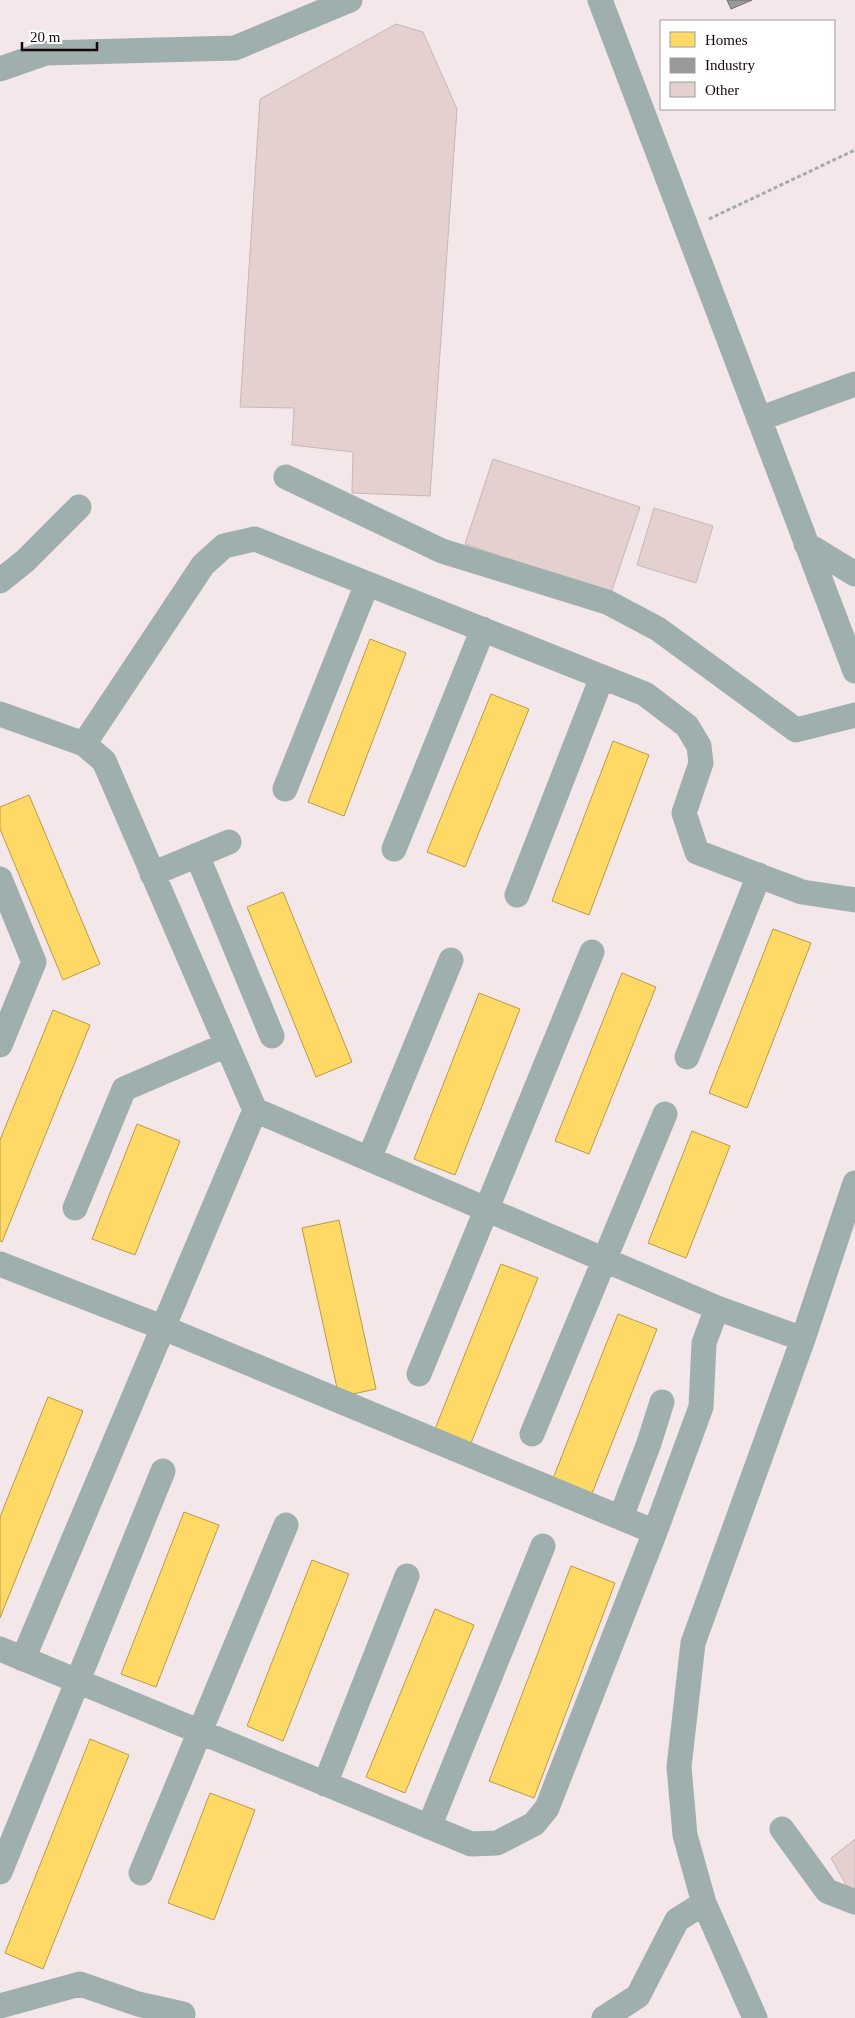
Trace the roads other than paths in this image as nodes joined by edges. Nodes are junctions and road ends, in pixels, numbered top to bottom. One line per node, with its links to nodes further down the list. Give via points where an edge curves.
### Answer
1 (350, 0): 3 (street)
2 (600, 0): 6 (street)
3 (326, 6): 4 (street, via 235,48 46,53)
4 (0, 69)
5 (855, 384): 6 (street)
6 (759, 419): 9 (street)
7 (286, 477): 17 (street, via 442,551 607,602 658,630 796,730)
8 (79, 507): 11 (street)
9 (806, 544): 10 (street); 14 (street)
10 (855, 574)
11 (0, 582)
12 (367, 584): 13 (street); 18 (street, via 255,539 224,546 203,565); 19 (street)
13 (483, 629): 15 (street); 21 (street)
14 (855, 671)
15 (602, 677): 24 (street, via 645,694 687,726 699,746 701,763 684,813 697,852); 26 (street)
16 (0, 714): 18 (street)
17 (855, 715)
18 (84, 744): 23 (street, via 104,761)
19 (285, 789)
20 (229, 842): 22 (street)
21 (394, 849)
22 (197, 855): 23 (street); 30 (street)
23 (152, 874): 31 (street)
24 (759, 875): 27 (street, via 802,892); 33 (street)
25 (0, 879): 32 (street, via 34,962)
26 (517, 894)
27 (855, 900)
28 (592, 952): 39 (street)
29 (451, 960): 36 (street)
30 (272, 1036)
31 (226, 1044): 34 (street); 38 (street, via 124,1089)
32 (0, 1046)
33 (687, 1057)
34 (255, 1110): 36 (street); 43 (street)
35 (665, 1114): 40 (street)
36 (369, 1159): 39 (street)
37 (855, 1183): 44 (street)
38 (75, 1208)
39 (486, 1209): 40 (street); 45 (street)
40 (604, 1260): 42 (street); 47 (street)
41 (0, 1264): 43 (street)
42 (717, 1308): 44 (street); 51 (street, via 704,1343 701,1407)
43 (164, 1328): 49 (street); 55 (street)
44 (803, 1339): 64 (street, via 692,1644 679,1767 686,1835)
45 (419, 1374)
46 (662, 1402): 49 (street)
47 (532, 1434)
48 (164, 1471): 56 (street)
49 (620, 1517): 51 (street)
50 (286, 1525): 57 (street)
51 (654, 1532): 59 (street, via 547,1808 534,1824 497,1844 471,1844)
52 (543, 1546): 59 (street)
53 (407, 1576): 58 (street)
54 (0, 1649): 55 (street)
55 (23, 1659): 56 (street)
56 (78, 1681): 57 (street); 61 (street)
57 (200, 1732): 58 (street); 62 (street)
58 (325, 1784): 59 (street)
59 (429, 1827)
60 (782, 1829): 63 (street, via 827,1891)
61 (0, 1872)
62 (141, 1873)
63 (855, 1902)
64 (704, 1904): 67 (street, via 677,1920 638,1996); 68 (street)
65 (0, 2006): 66 (street, via 80,1984 138,2004)
66 (183, 2014)
67 (604, 2018)
68 (755, 2018)

